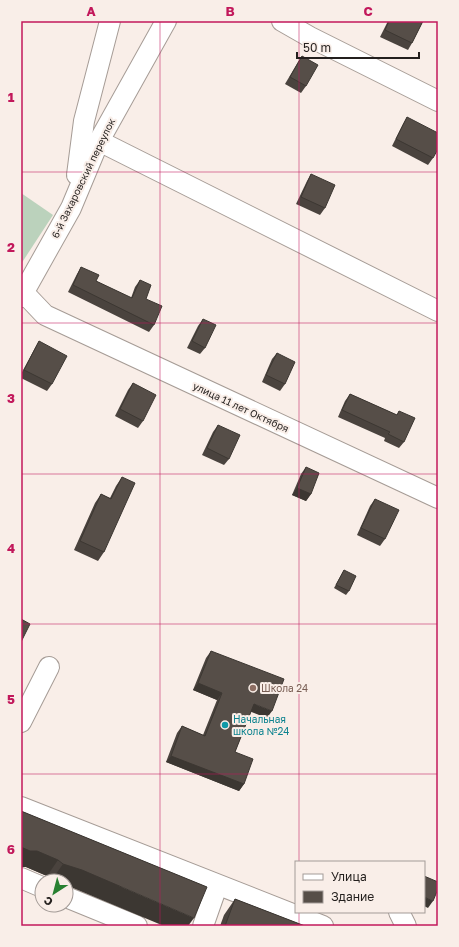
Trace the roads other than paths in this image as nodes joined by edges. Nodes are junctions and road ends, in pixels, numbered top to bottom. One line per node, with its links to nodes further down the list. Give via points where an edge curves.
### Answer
1 (110, 21): 6 (street, via 84,121)
2 (166, 21): 5 (street, 6-й Захаровский переулок)
3 (282, 21): 4 (street)
4 (438, 101)
5 (99, 141): 6 (street, 6-й Захаровский переулок); 8 (street)
6 (71, 208): 7 (street, 6-й Захаровский переулок)
7 (23, 295): 9 (street, улица 11 лет Октября, via 45,315)
8 (438, 312)
9 (438, 498)
10 (49, 667): 11 (street)
11 (21, 722)
12 (21, 807): 15 (street)
13 (21, 878): 14 (street)
14 (34, 884)
15 (218, 886): 19 (street); 20 (street)
16 (74, 900): 18 (street)
17 (400, 913): 21 (street)
18 (137, 926)
19 (203, 926)
20 (323, 926)
21 (406, 926)

